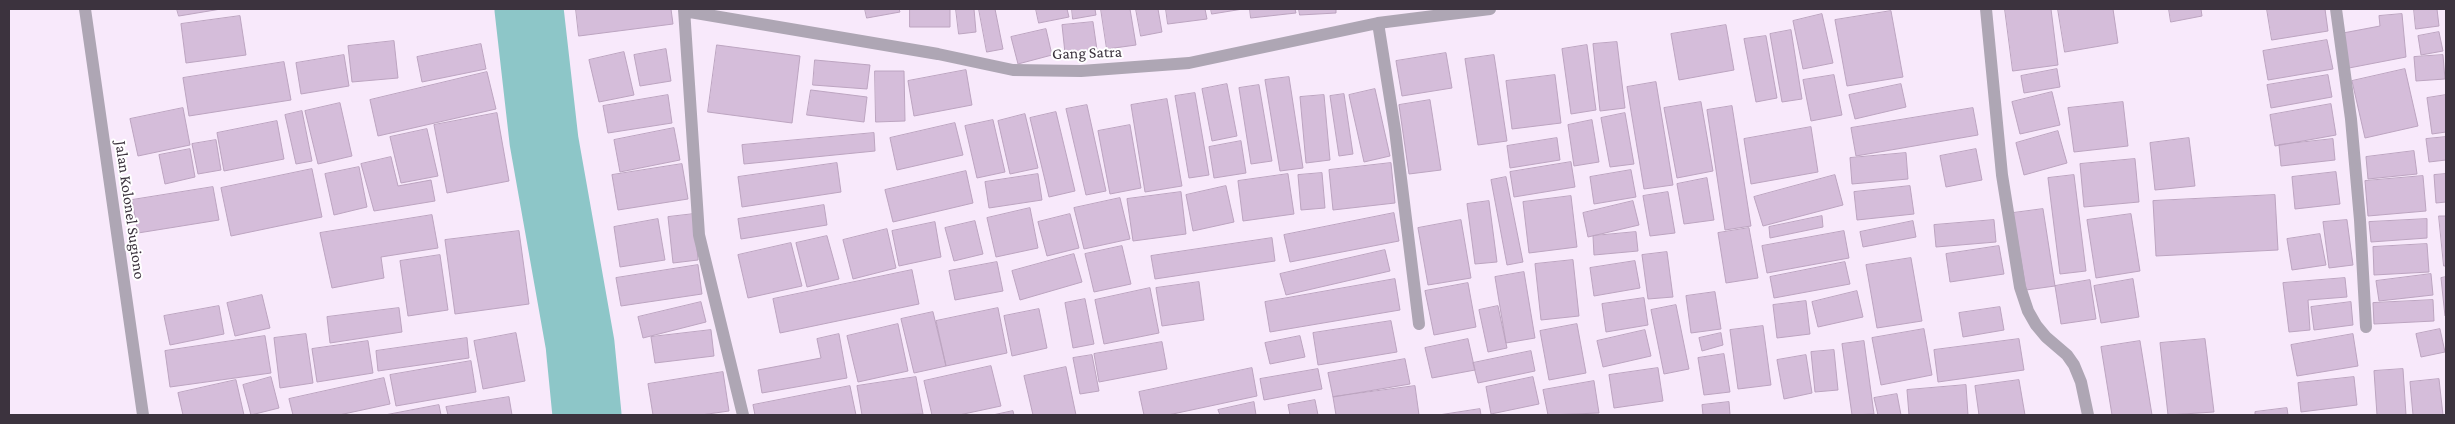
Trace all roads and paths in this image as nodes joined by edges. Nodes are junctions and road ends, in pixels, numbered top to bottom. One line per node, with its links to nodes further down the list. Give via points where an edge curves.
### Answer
1 (85, 9): 9 (street, Jalan Kolonel Sugiono)
2 (1490, 9): 6 (street, Gang Satra)
3 (1986, 9): 11 (street, via 2002,175 2020,287 2036,325 2074,365)
4 (2336, 9): 8 (street, via 2351,119)
5 (684, 10): 6 (street, Gang Satra, via 1012,70 1081,71 1190,63); 10 (street, via 699,235)
6 (1378, 23): 7 (street)
7 (1420, 324)
8 (2366, 327)
9 (144, 415)
10 (744, 415)
11 (2088, 415)

